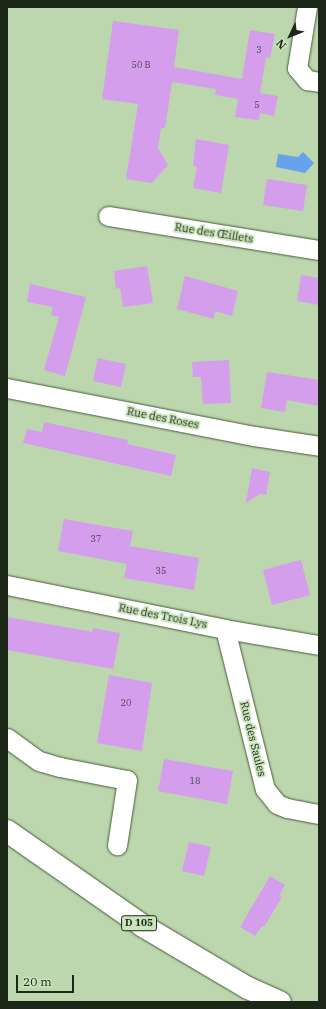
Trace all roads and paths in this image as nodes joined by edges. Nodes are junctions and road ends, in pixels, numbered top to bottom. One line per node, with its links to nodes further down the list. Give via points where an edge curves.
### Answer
1 (307, 7): 2 (street, via 297,68 307,80)
2 (319, 82)
3 (108, 216): 4 (street, Rue des Œillets)
4 (319, 250)
5 (7, 388): 6 (street, Rue des Roses, via 254,436)
6 (319, 446)
7 (7, 585): 8 (street, Rue des Trois Lys)
8 (225, 629): 9 (street, Rue des Trois Lys); 11 (street, Rue des Saules, via 265,789 277,804)
9 (319, 645)
10 (7, 738): 13 (street, via 39,761 128,780)
11 (319, 814)
12 (7, 831): 14 (main road, D 105, via 143,926 248,988)
13 (117, 845)
14 (280, 1002)

